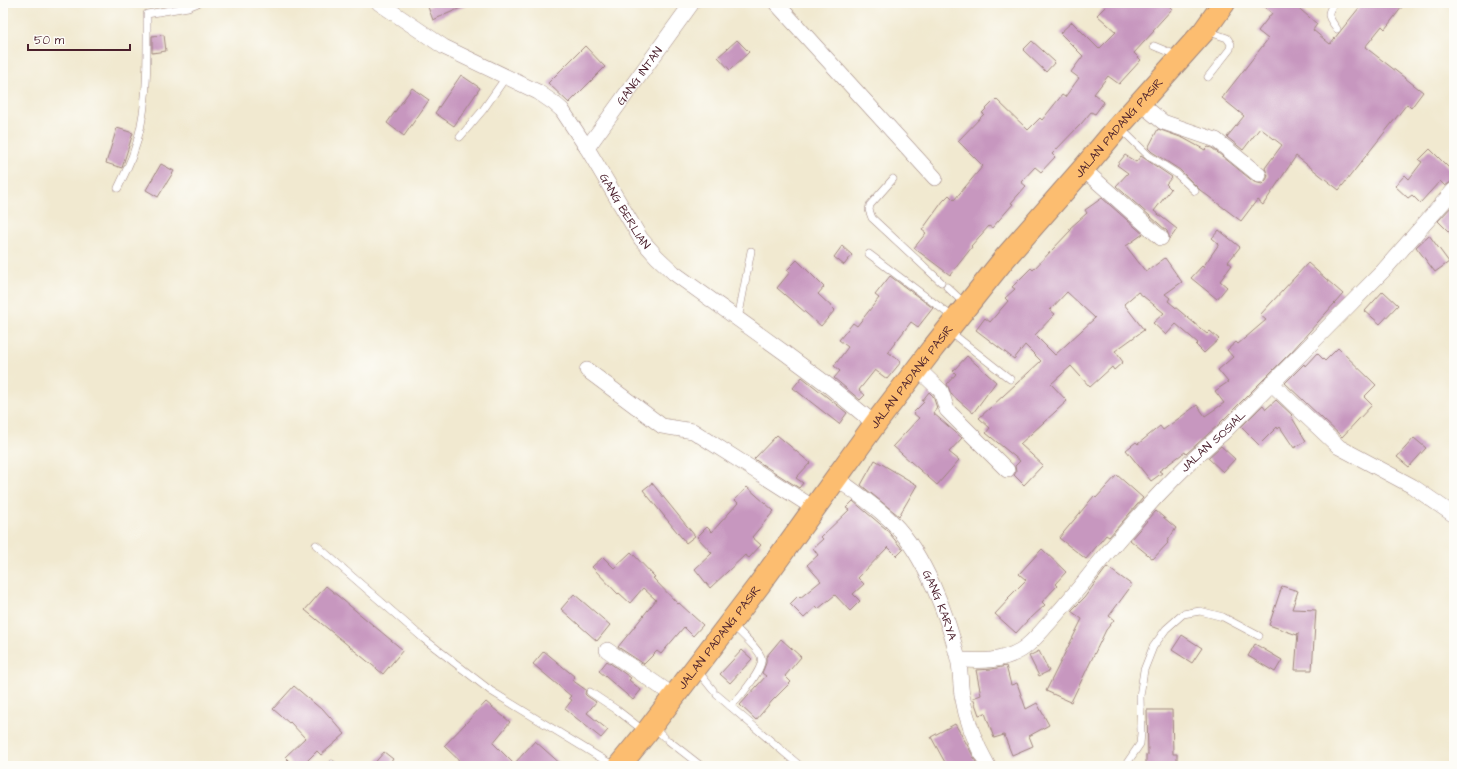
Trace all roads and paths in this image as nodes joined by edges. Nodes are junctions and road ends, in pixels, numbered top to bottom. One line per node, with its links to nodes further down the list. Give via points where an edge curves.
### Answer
1 (198, 3): 21 (lane, via 147,14 147,74 142,116 132,156)
2 (379, 3): 11 (street, GANG BERLIAN, via 444,47)
3 (692, 3): 16 (street, GANG INTAN)
4 (776, 3): 19 (street)
5 (1224, 3): 8 (highway, JALAN PADANG PASIR)
6 (1334, 3): 7 (lane, via 1328,11 1329,18)
7 (1337, 29)
8 (1204, 31): 10 (highway, JALAN PADANG PASIR); 12 (lane, via 1226,38 1231,44 1230,49)
9 (1154, 46): 10 (lane, via 1171,53)
10 (1178, 60): 13 (highway, JALAN PADANG PASIR)
11 (506, 76): 15 (lane, via 483,110); 16 (street, GANG BERLIAN, via 554,102)
12 (1208, 77)
13 (1140, 103): 14 (highway, JALAN PADANG PASIR); 18 (street, via 1163,122 1216,140)
14 (1119, 126): 17 (highway, JALAN PADANG PASIR); 23 (lane, via 1143,151 1177,174)
15 (460, 137)
16 (587, 148): 30 (street, GANG BERLIAN, via 641,239 674,273)
17 (1083, 169): 24 (street, via 1137,216 1132,222); 29 (highway, JALAN PADANG PASIR, via 1005,258)
18 (1259, 175)
19 (935, 178)
20 (893, 179): 27 (lane, via 870,205 872,218)
21 (118, 188)
22 (1454, 190): 34 (street, JALAN SOSIAL, via 1383,271)
23 (1195, 191)
24 (1156, 241)
25 (751, 251): 30 (lane)
26 (869, 254): 29 (lane)
27 (941, 282)
28 (947, 287): 29 (lane)
29 (957, 318): 31 (highway, JALAN PADANG PASIR); 33 (lane)
30 (738, 319): 35 (street, GANG BERLIAN, via 824,382)
31 (918, 368): 35 (highway, JALAN PADANG PASIR); 36 (street, via 941,391 947,410)
32 (587, 370): 38 (street, via 662,426 693,431)
33 (1010, 380)
34 (1271, 383): 39 (street, via 1339,447 1412,486); 44 (street, JALAN SOSIAL, via 1224,432 1198,453 1134,521 1031,643 1012,655 998,659)
35 (875, 424): 37 (highway, JALAN PADANG PASIR)
36 (1007, 470)
37 (836, 478): 38 (highway, JALAN PADANG PASIR); 44 (street, GANG KARYA, via 893,523 914,550 941,605)
38 (814, 508): 41 (highway, JALAN PADANG PASIR)
39 (1454, 515)
40 (316, 545): 50 (lane, via 424,640 491,690)
41 (730, 623): 45 (highway, JALAN PADANG PASIR); 48 (lane, via 762,657 761,666 740,698)
42 (1259, 636): 55 (lane, via 1223,617 1200,610 1183,614 1166,629 1153,647 1144,670 1140,696 1140,744)
43 (607, 650): 47 (street)
44 (959, 660): 54 (street, GANG KARYA, via 960,684 966,710 979,751)
45 (695, 668): 47 (highway, JALAN PADANG PASIR); 48 (lane)
46 (590, 692): 49 (lane)
47 (674, 696): 49 (highway, JALAN PADANG PASIR)
48 (730, 706): 53 (lane)
49 (658, 734): 51 (highway, JALAN PADANG PASIR); 52 (lane)
50 (614, 766)
51 (619, 766)
52 (701, 766)
53 (800, 766)
54 (988, 766)
55 (1125, 766)

